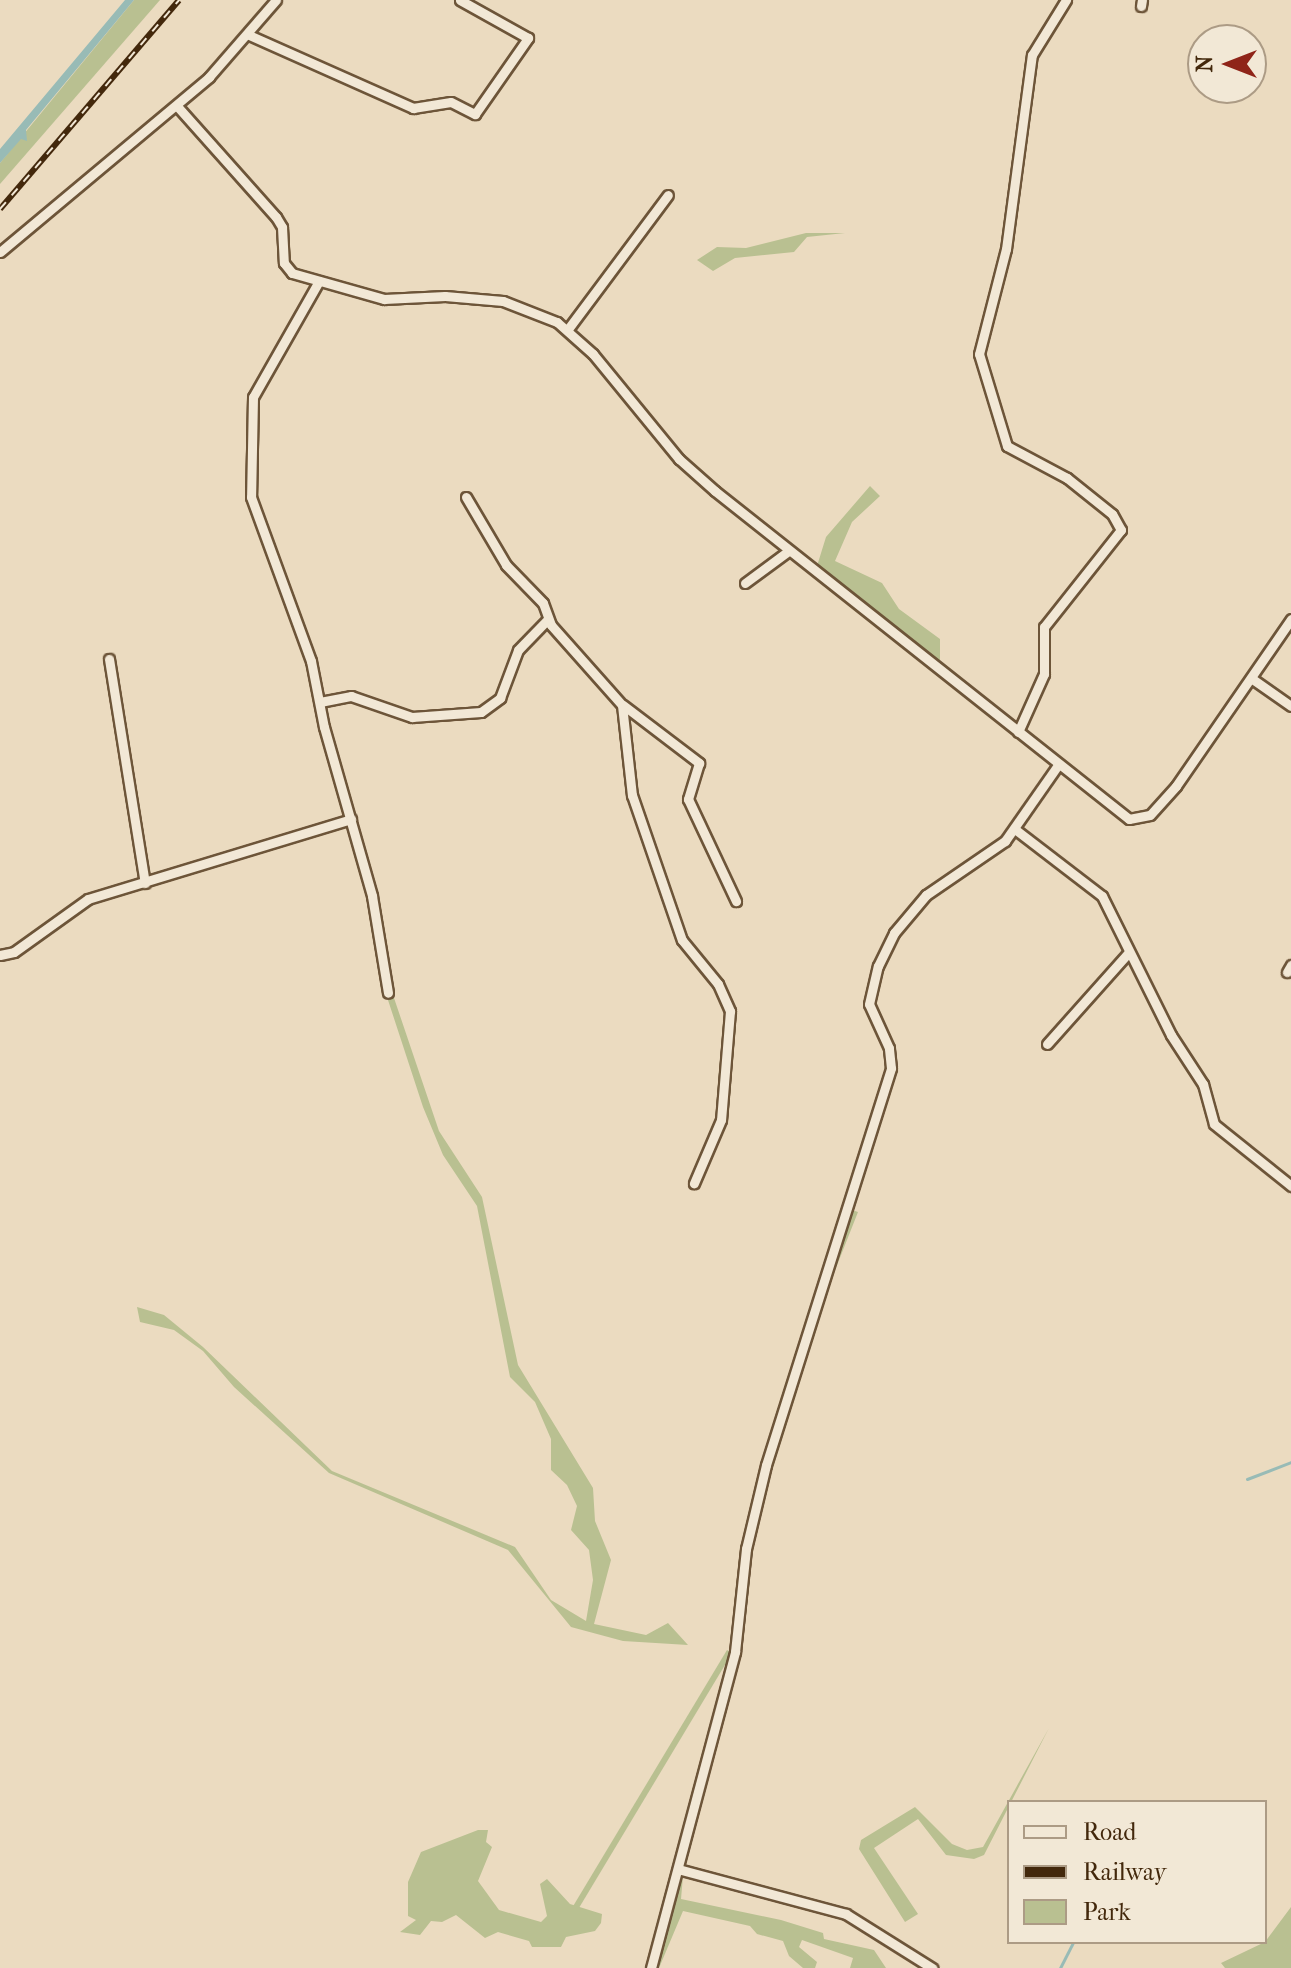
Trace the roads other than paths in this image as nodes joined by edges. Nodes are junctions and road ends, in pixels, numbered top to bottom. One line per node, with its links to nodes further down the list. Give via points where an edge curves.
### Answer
1 (276, 0): 4 (street)
2 (460, 0): 4 (street, via 528,38 475,114 451,102 413,108)
3 (1066, 0): 20 (street, via 1032,55 1006,249 979,354 1007,446 1067,478 1112,514 1121,530 1048,618 1044,674)
4 (249, 35): 5 (street)
5 (177, 106): 7 (street); 8 (street, via 276,217 287,268)
6 (668, 195): 9 (street)
7 (0, 252)
8 (319, 281): 9 (street, via 384,299 445,296 503,301); 17 (street, via 253,397 250,487 257,524 311,661)
9 (568, 329): 11 (street, via 679,459)
10 (466, 497): 13 (street, via 506,565 543,603)
11 (787, 552): 12 (street); 20 (street)
12 (745, 583)
13 (548, 619): 17 (street, via 518,650 500,698 481,712 412,717 351,696); 18 (street)
14 (1291, 619): 16 (street)
15 (109, 659): 24 (street)
16 (1251, 678): 19 (street); 21 (street, via 1176,786 1142,819 1124,816)
17 (320, 702): 22 (street)
18 (622, 705): 25 (street, via 699,763 688,799); 30 (street, via 632,795 682,940 718,984 730,1011 721,1120)
19 (1291, 706)
20 (1018, 732): 21 (street)
21 (1058, 765): 23 (street)
22 (351, 819): 24 (street); 28 (street, via 372,896)
23 (1016, 830): 26 (street, via 1102,896); 32 (street, via 926,895 894,933 874,979 869,1004 889,1048 891,1068 766,1465 746,1549 735,1652)
24 (145, 883): 27 (street, via 88,899 14,952)
25 (736, 901)
26 (1128, 953): 29 (street); 31 (street, via 1203,1084 1214,1124)
27 (0, 955)
28 (388, 993)
29 (1047, 1044)
30 (694, 1183)
31 (1291, 1186)
32 (678, 1869): 33 (street); 34 (street, via 846,1914)
33 (651, 1968)
34 (932, 1968)

